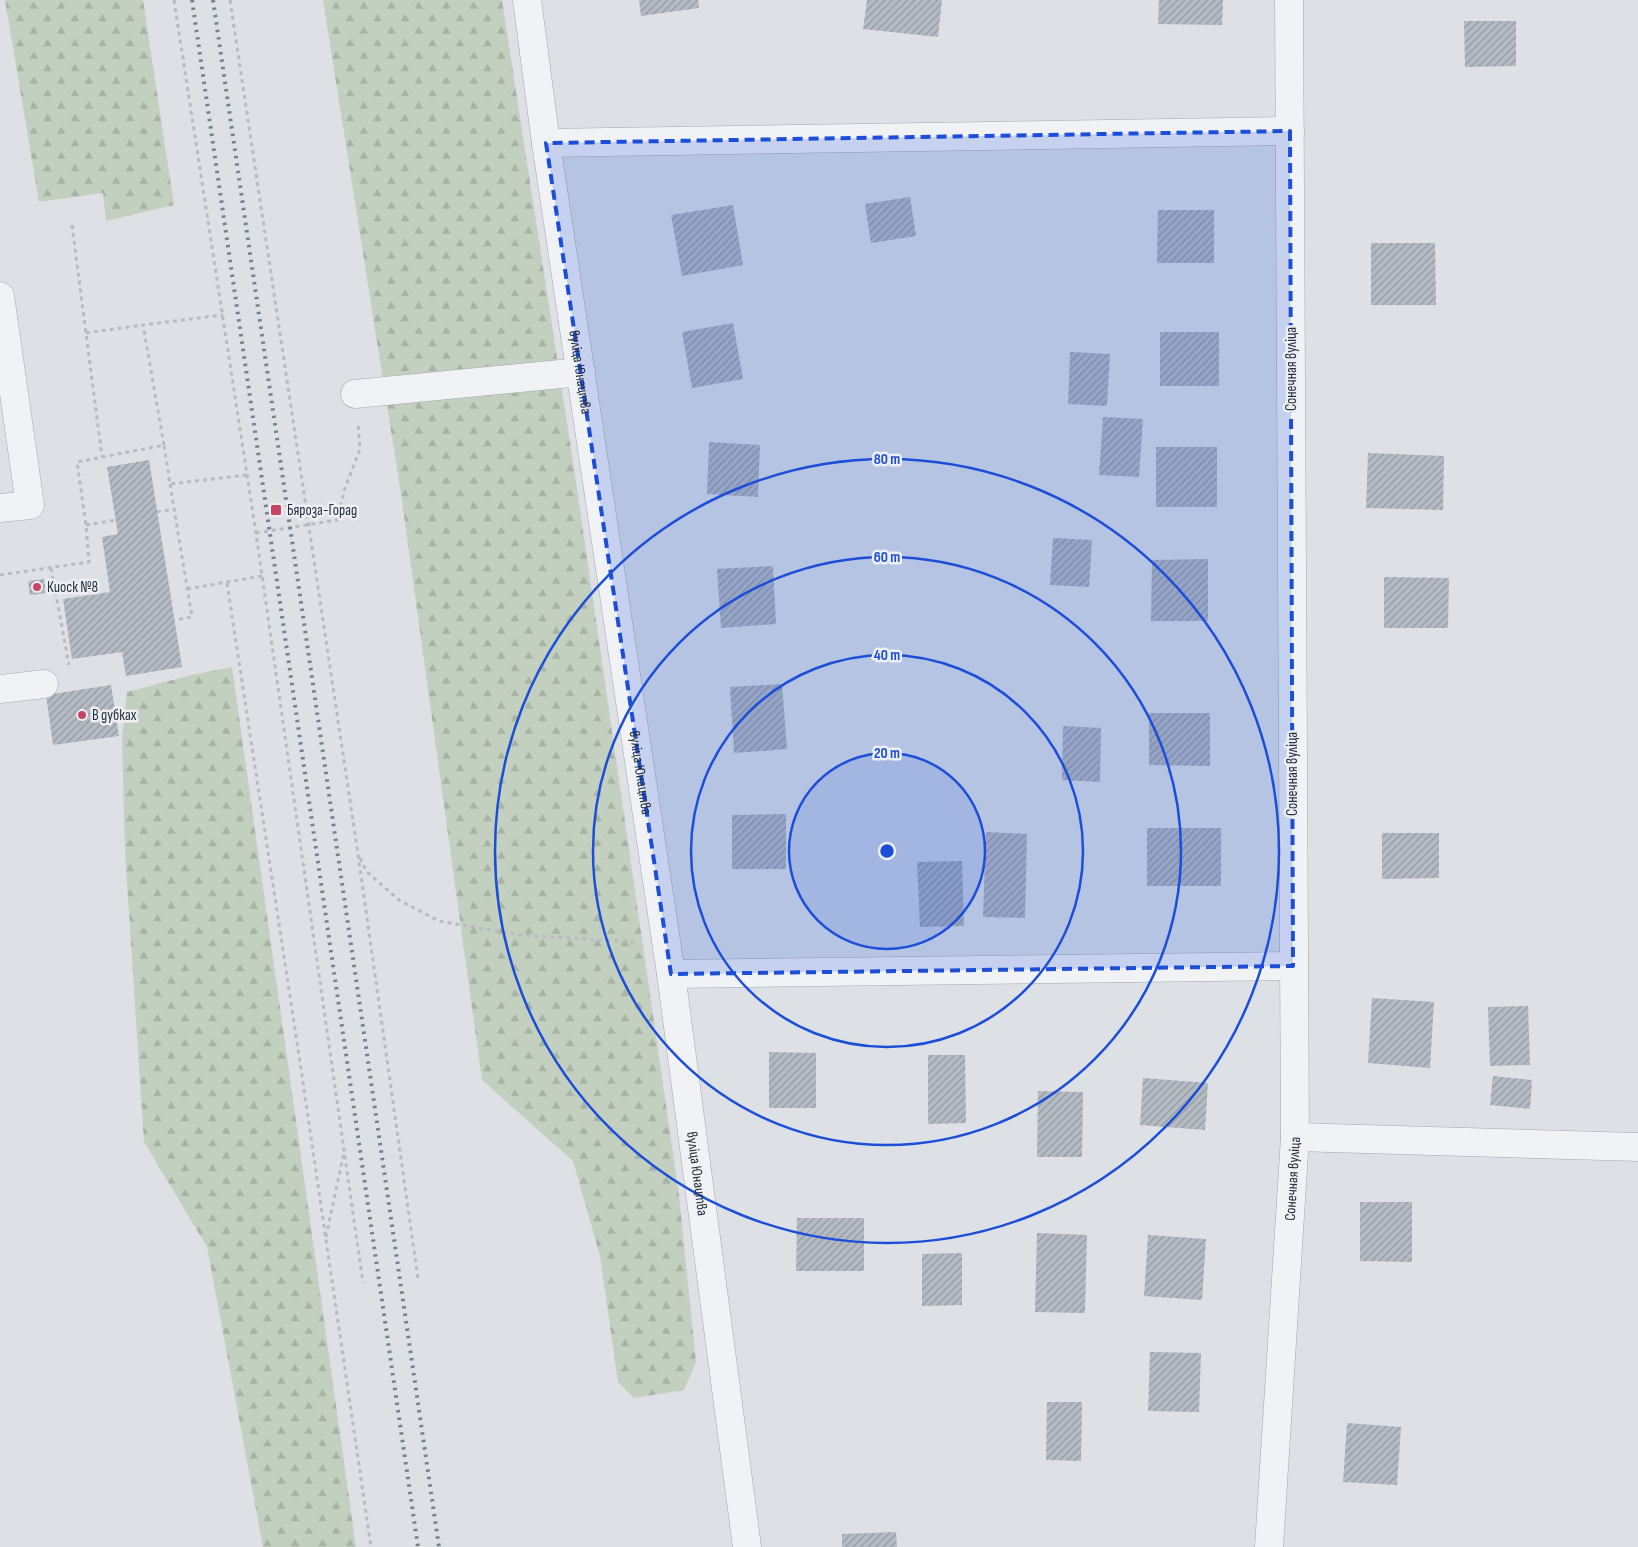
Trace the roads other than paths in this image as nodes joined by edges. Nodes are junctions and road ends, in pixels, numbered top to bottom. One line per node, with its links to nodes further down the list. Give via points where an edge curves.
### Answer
1 (527, 0): 4 (street, вуліца Юнацтва)
2 (1289, 0): 3 (street, Сонечная вуліца)
3 (1290, 131): 4 (street); 11 (street, Сонечная вуліца)
4 (546, 143): 6 (street, вуліца Юнацтва)
5 (0, 296): 8 (street, via 30,505)
6 (581, 372): 7 (street); 12 (street, вуліца Юнацтва)
7 (355, 394)
8 (0, 508)
9 (44, 684): 10 (street)
10 (0, 690)
11 (1293, 966): 12 (street); 13 (street, Сонечная вуліца)
12 (671, 974): 15 (street, вуліца Юнацтва)
13 (1295, 1137): 14 (street); 16 (street, Сонечная вуліца)
14 (1638, 1147)
15 (747, 1547)
16 (1269, 1547)

